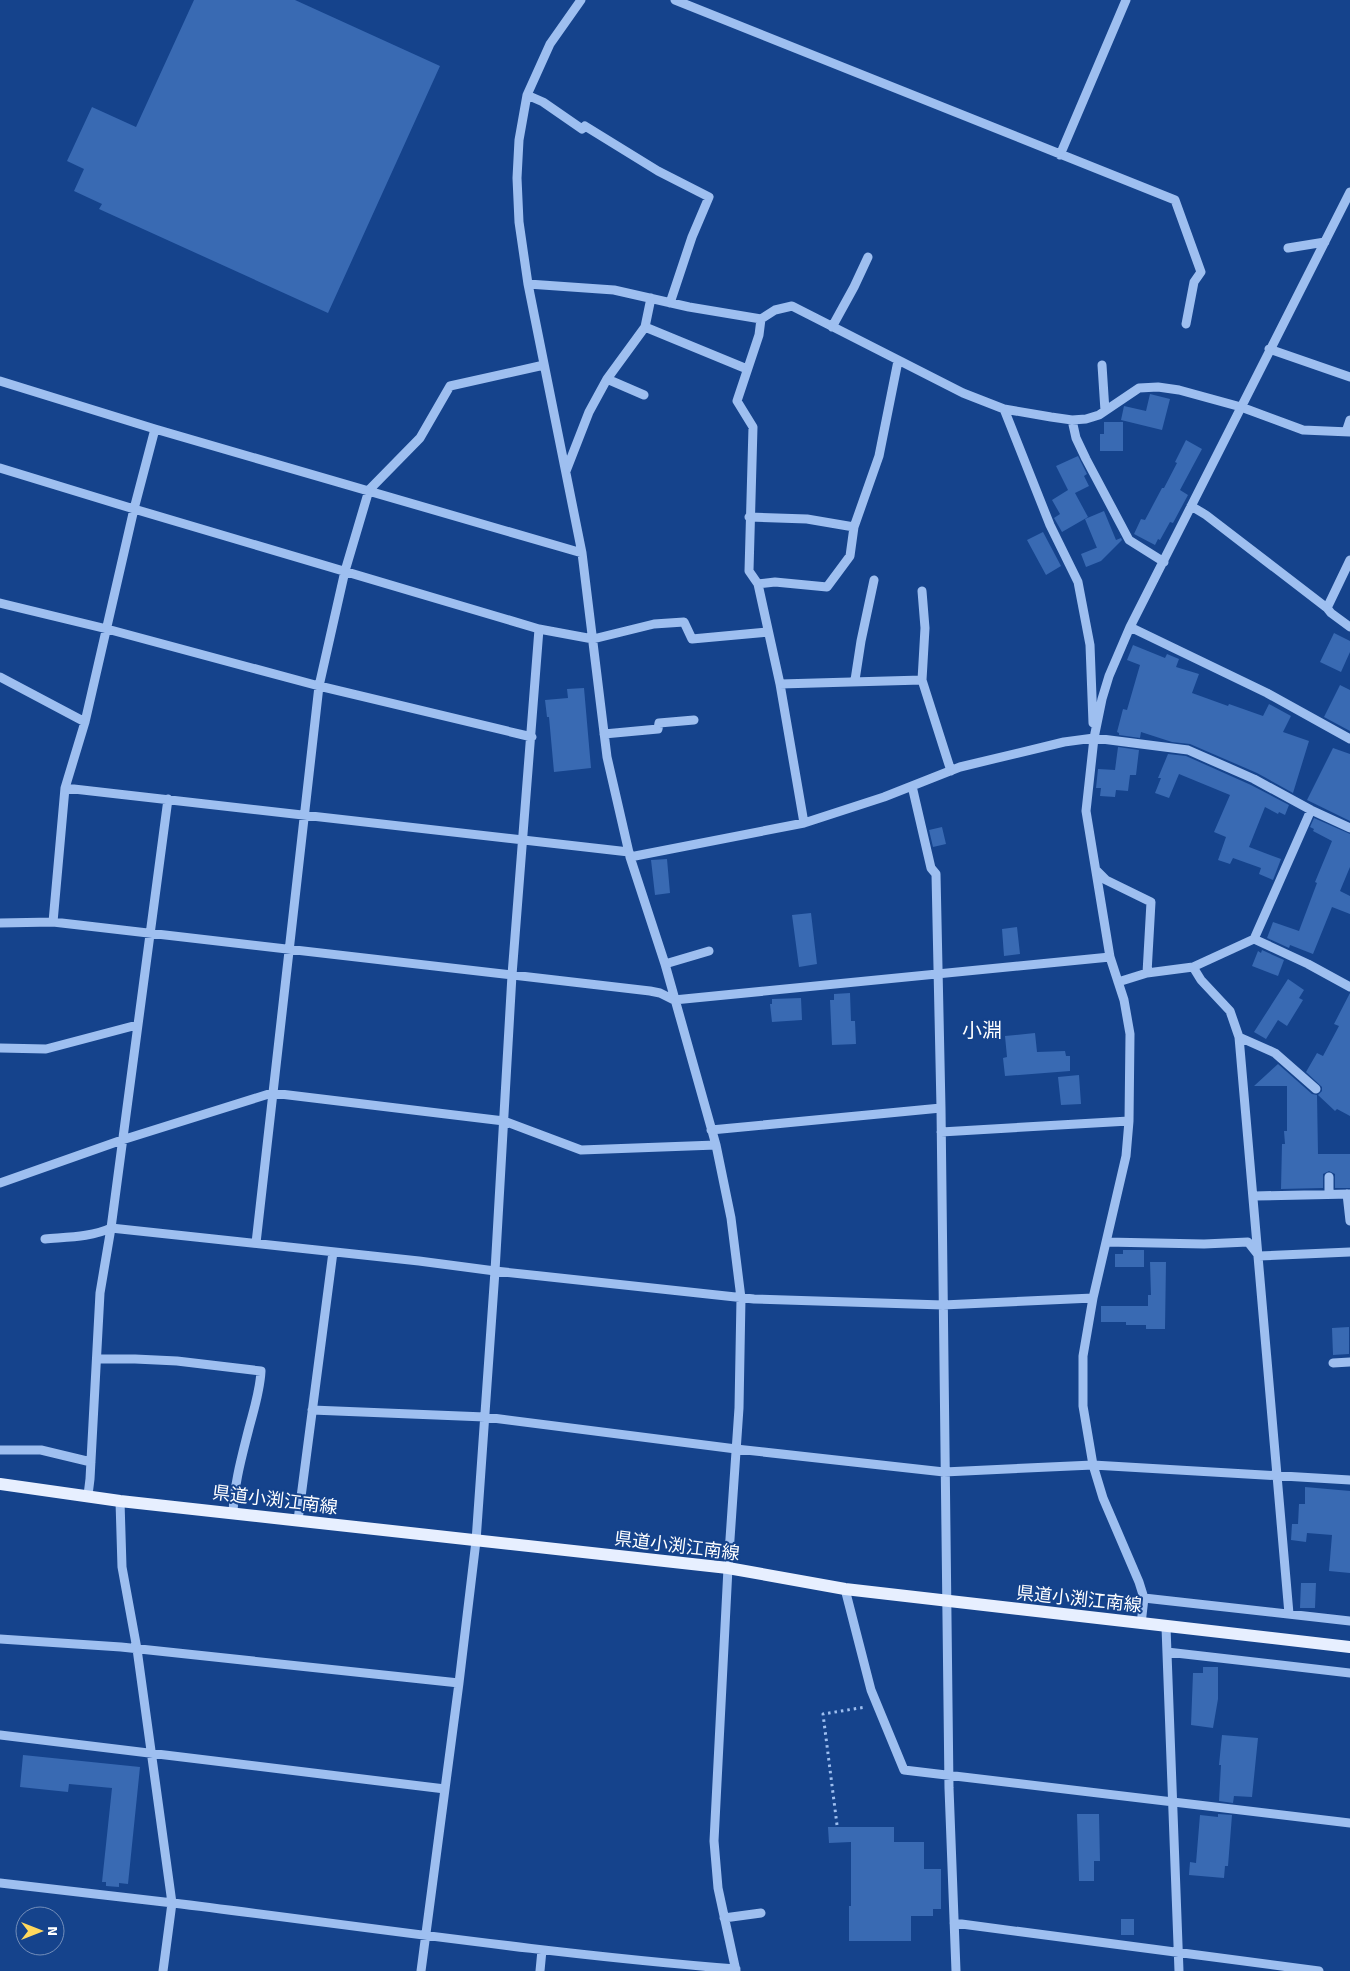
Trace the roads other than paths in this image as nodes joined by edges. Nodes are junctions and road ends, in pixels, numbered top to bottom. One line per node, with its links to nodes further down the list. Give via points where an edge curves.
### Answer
1 (581, 0): 4 (street, via 550,44)
2 (675, 0): 5 (street)
3 (1126, 0): 5 (street)
4 (527, 95): 10 (street, via 518,140 516,178); 12 (street, via 582,129 585,126 658,171 709,197)
5 (1060, 155): 14 (street, via 1175,200 1201,272 1194,282)
6 (1350, 192): 7 (street)
7 (1325, 242): 8 (street); 17 (street)
8 (1288, 248)
9 (868, 257): 15 (street)
10 (528, 284): 11 (street, via 614,290); 19 (street)
11 (651, 298): 12 (street); 16 (street)
12 (670, 303): 13 (street)
13 (761, 319): 15 (street, via 775,310 792,306); 21 (street)
14 (1186, 324)
15 (832, 327): 18 (street)
16 (644, 328): 21 (street); 23 (street)
17 (1270, 349): 22 (street); 26 (street)
18 (898, 361): 27 (street, via 962,393); 39 (street, via 879,456)
19 (544, 365): 34 (street); 35 (street, via 450,386 420,438)
20 (1102, 365): 28 (street)
21 (747, 369): 38 (street, via 737,401 753,426)
22 (1350, 377)
23 (607, 379): 25 (street); 34 (street, via 589,412)
24 (0, 381): 31 (street)
25 (644, 395)
26 (1241, 407): 28 (street, via 1158,387 1139,388); 32 (street, via 1303,430); 36 (street)
27 (1004, 409): 29 (street); 64 (street, via 1050,525 1078,582 1090,645)
28 (1105, 411): 29 (street, via 1086,419)
29 (1072, 420): 42 (street, via 1076,438 1129,540)
30 (1350, 420): 32 (street)
31 (155, 429): 35 (street); 37 (street)
32 (1348, 432)
33 (0, 468): 37 (street)
34 (566, 472): 40 (street)
35 (368, 490): 40 (street); 43 (street)
36 (1191, 506): 42 (street); 48 (street)
37 (134, 509): 43 (street); 51 (street)
38 (749, 516): 39 (street, via 807,518); 45 (street, via 749,571)
39 (854, 526): 45 (street, via 850,556 827,587 775,582)
40 (582, 553): 54 (street)
41 (1350, 560): 48 (street)
42 (1164, 562): 49 (street)
43 (345, 571): 52 (street); 59 (street)
44 (874, 580): 56 (street)
45 (758, 584): 53 (street)
46 (922, 591): 57 (street, via 925,628)
47 (0, 603): 51 (street)
48 (1327, 608): 50 (street)
49 (1130, 628): 64 (street, via 1109,676); 65 (street, via 1267,693)
50 (1350, 628)
51 (107, 629): 59 (street); 61 (street)
52 (539, 629): 54 (street); 63 (street)
53 (768, 632): 54 (street, via 692,639 684,622 654,624); 58 (street)
54 (593, 639): 62 (street)
55 (0, 677): 61 (street)
56 (855, 680): 57 (street); 58 (street)
57 (922, 680): 66 (street)
58 (780, 684): 72 (street)
59 (319, 686): 63 (street); 71 (street)
60 (694, 720): 62 (street, via 659,723 658,729)
61 (85, 722): 68 (street)
62 (604, 734): 75 (street)
63 (532, 737): 74 (street)
64 (1094, 738): 66 (street, via 1064,742); 70 (street, via 1188,750 1254,779); 76 (street, via 1086,811)
65 (1350, 739)
66 (950, 771): 67 (street)
67 (912, 786): 72 (street); 87 (street, via 931,868 936,874)
68 (65, 788): 69 (street); 77 (street)
69 (168, 799): 71 (street); 79 (street)
70 (1311, 810): 73 (street); 80 (street)
71 (306, 815): 74 (street); 81 (street)
72 (804, 823): 75 (street)
73 (1350, 828)
74 (524, 840): 75 (street); 88 (street)
75 (630, 855): 84 (street)
76 (1096, 870): 83 (street); 86 (street, via 1106,880 1151,902)
77 (53, 922): 78 (street); 79 (street)
78 (0, 923)
79 (150, 933): 81 (street); 92 (street)
80 (1254, 939): 85 (street); 90 (street)
81 (288, 949): 88 (street); 96 (street)
82 (710, 950): 84 (street)
83 (1110, 957): 87 (street); 89 (street)
84 (665, 964): 91 (street)
85 (1193, 967): 86 (street); 93 (street, via 1230,1011)
86 (1147, 973): 89 (street)
87 (936, 974): 91 (street); 97 (street)
88 (512, 975): 91 (street, via 650,991); 98 (street)
89 (1118, 982): 99 (street, via 1130,1034)
90 (1350, 987)
91 (674, 1000): 100 (street)
92 (137, 1025): 94 (street, via 46,1049); 102 (street)
93 (1239, 1037): 95 (street, via 1275,1053); 108 (street)
94 (0, 1048)
95 (1316, 1089)
96 (272, 1094): 98 (street); 102 (street); 112 (street)
97 (940, 1108): 100 (street); 101 (street)
98 (504, 1121): 103 (street, via 581,1150); 117 (street)
99 (1129, 1121): 101 (street); 113 (street, via 1126,1156)
100 (711, 1130): 103 (street)
101 (941, 1132): 120 (street)
102 (122, 1140): 105 (street); 110 (street)
103 (716, 1145): 118 (street, via 731,1218)
104 (1328, 1177): 106 (street)
105 (0, 1183)
106 (1329, 1194): 107 (street); 108 (street)
107 (1349, 1194): 109 (street)
108 (1254, 1196): 116 (street)
109 (1350, 1221)
110 (111, 1228): 111 (street, via 74,1237); 112 (street); 121 (street, via 100,1293)
111 (46, 1239)
112 (256, 1242): 114 (street)
113 (1106, 1242): 116 (street, via 1248,1242); 119 (street)
114 (333, 1252): 117 (street); 124 (street)
115 (1350, 1252): 116 (street)
116 (1259, 1256): 131 (street)
117 (495, 1271): 118 (street); 125 (street)
118 (741, 1298): 120 (street); 126 (street)
119 (1093, 1298): 120 (street); 129 (street, via 1083,1356 1083,1406)
120 (943, 1305): 130 (street)
121 (97, 1359): 128 (street); 136 (street, via 177,1361 261,1371 260,1389 234,1494)
122 (1350, 1362): 123 (street)
123 (1333, 1363)
124 (312, 1410): 125 (street); 137 (street)
125 (485, 1417): 126 (street); 138 (street)
126 (736, 1449): 130 (street); 139 (street)
127 (0, 1450): 128 (street, via 41,1450)
128 (91, 1462): 134 (street)
129 (1093, 1465): 130 (street); 131 (street); 141 (street)
130 (944, 1472): 142 (street)
131 (1277, 1475): 132 (street); 143 (street)
132 (1350, 1480)
133 (0, 1484): 134 (main road, 県道小渕江南線)
134 (88, 1495): 135 (main road, 県道小渕江南線)
135 (120, 1500): 136 (main road, 県道小渕江南線); 149 (street, via 122,1567)
136 (233, 1513): 137 (main road, 県道小渕江南線)
137 (298, 1520): 138 (main road, 県道小渕江南線)
138 (476, 1541): 139 (main road, 県道小渕江南線); 152 (street)
139 (728, 1568): 140 (main road, 県道小渕江南線); 162 (street, via 714,1841)
140 (845, 1589): 142 (main road, 県道小渕江南線); 155 (street, via 871,1690 904,1770)
141 (1144, 1598): 143 (street); 145 (street)
142 (948, 1602): 145 (main road, 県道小渕江南線); 155 (street)
143 (1289, 1614): 144 (street)
144 (1350, 1621)
145 (1141, 1624): 146 (main road, 県道小渕江南線)
146 (1166, 1627): 148 (main road, 県道小渕江南線); 150 (street)
147 (0, 1639): 149 (street)
148 (1350, 1647)
149 (137, 1649): 152 (street); 154 (street)
150 (1167, 1652): 151 (street); 157 (street)
151 (1350, 1673)
152 (459, 1683): 156 (street)
153 (0, 1735): 154 (street)
154 (152, 1753): 156 (street); 160 (street)
155 (949, 1776): 157 (street); 163 (street)
156 (445, 1789): 164 (street)
157 (1173, 1802): 158 (street); 166 (street)
158 (1350, 1824)
159 (0, 1883): 160 (street)
160 (172, 1903): 164 (street); 168 (street)
161 (761, 1913): 162 (street)
162 (724, 1918): 167 (street)
163 (954, 1923): 166 (street); 171 (street)
164 (425, 1936): 165 (street); 169 (street)
165 (542, 1950): 167 (street); 170 (street)
166 (1179, 1952): 172 (street); 173 (street)
167 (736, 1970)
168 (163, 1971)
169 (421, 1971)
170 (540, 1971)
171 (956, 1971)
172 (1179, 1971)
173 (1319, 1971)

